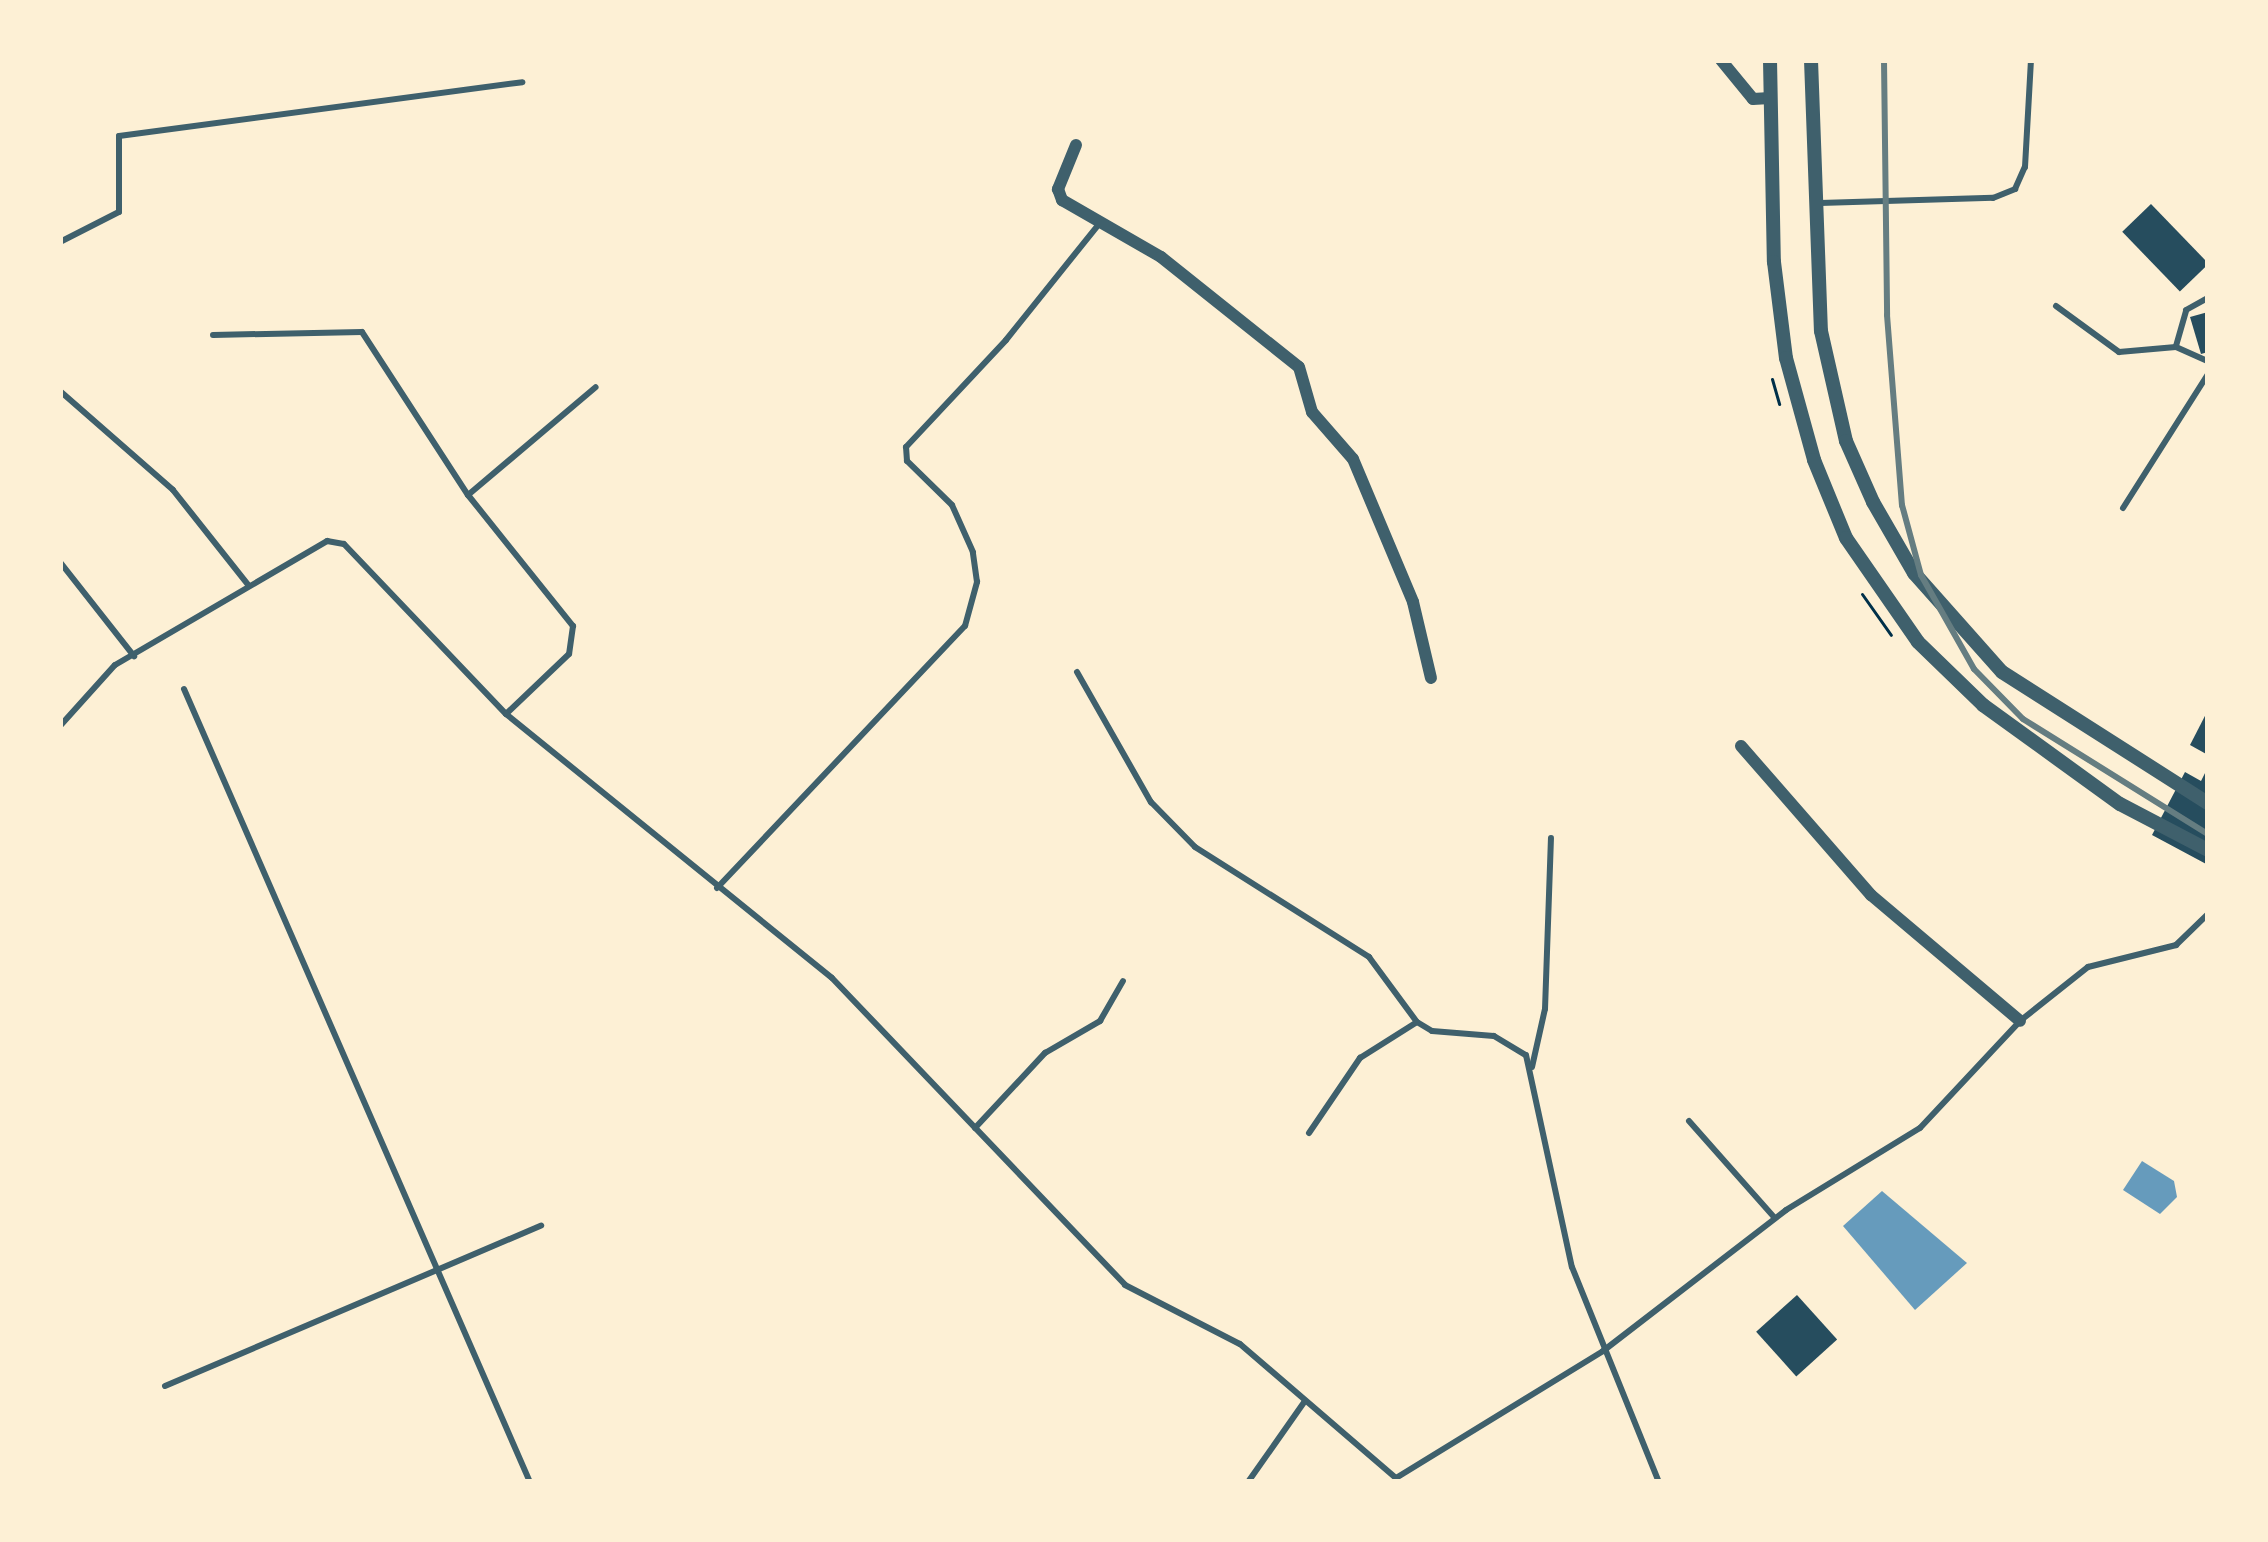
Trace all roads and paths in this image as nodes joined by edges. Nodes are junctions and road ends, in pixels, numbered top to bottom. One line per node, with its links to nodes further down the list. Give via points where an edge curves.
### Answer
1 (1721, 60): 6 (street, via 1753,99)
2 (1771, 60): 6 (street)
3 (1811, 60): 8 (street)
4 (2030, 60): 8 (lane, via 2025,167 2015,189 1993,198)
5 (522, 82): 10 (lane, via 119,136 119,212)
6 (1770, 98): 32 (street, via 1774,262 1786,358 1846,538 1918,642 1983,705 2120,803)
7 (1076, 145): 9 (street, via 1058,189 1062,200)
8 (1816, 203): 30 (street, via 1821,331 1846,441 1914,573 2002,672)
9 (1100, 222): 25 (street, via 1161,257 1299,367 1318,422 1353,458 1413,602); 33 (lane, via 906,447 907,461 952,505 973,552 977,582 965,626)
10 (60, 242)
11 (2208, 298): 14 (lane, via 2186,310)
12 (2056, 306): 14 (lane, via 2119,352)
13 (213, 334): 19 (lane, via 362,332)
14 (2176, 347): 15 (lane)
15 (2208, 361)
16 (2208, 374): 20 (lane)
17 (596, 387): 19 (lane)
18 (60, 391): 22 (lane, via 173,490)
19 (468, 495): 27 (lane, via 573,626 569,654)
20 (2123, 508)
21 (60, 562): 23 (lane)
22 (249, 586): 23 (lane); 27 (lane, via 327,542 344,544)
23 (134, 656): 28 (lane, via 115,665)
24 (1077, 672): 37 (lane, via 1151,802 1195,847 1369,957)
25 (1431, 679)
26 (184, 689): 44 (lane)
27 (506, 714): 33 (lane)
28 (60, 726)
29 (1741, 746): 36 (street, via 1871,895)
30 (2208, 803)
31 (1551, 838): 38 (lane, via 1545,1009)
32 (2208, 850)
33 (717, 888): 40 (lane, via 832,978)
34 (2208, 914): 36 (lane, via 2176,944 2088,967)
35 (1123, 982): 40 (lane, via 1100,1021 1045,1053)
36 (2020, 1021): 42 (lane, via 1920,1128)
37 (1417, 1022): 38 (lane, via 1432,1031 1494,1036 1526,1055); 41 (lane, via 1360,1058)
38 (1531, 1071): 45 (lane, via 1571,1267)
39 (1689, 1121): 42 (lane)
40 (975, 1128): 47 (lane, via 1126,1285 1240,1344)
41 (1309, 1133)
42 (1775, 1218): 45 (lane)
43 (541, 1226): 44 (lane)
44 (438, 1270): 46 (lane); 49 (lane)
45 (1604, 1352): 48 (lane); 51 (lane)
46 (165, 1386)
47 (1305, 1401): 48 (lane); 50 (lane)
48 (1396, 1480)
49 (530, 1482)
50 (1248, 1482)
51 (1659, 1482)

